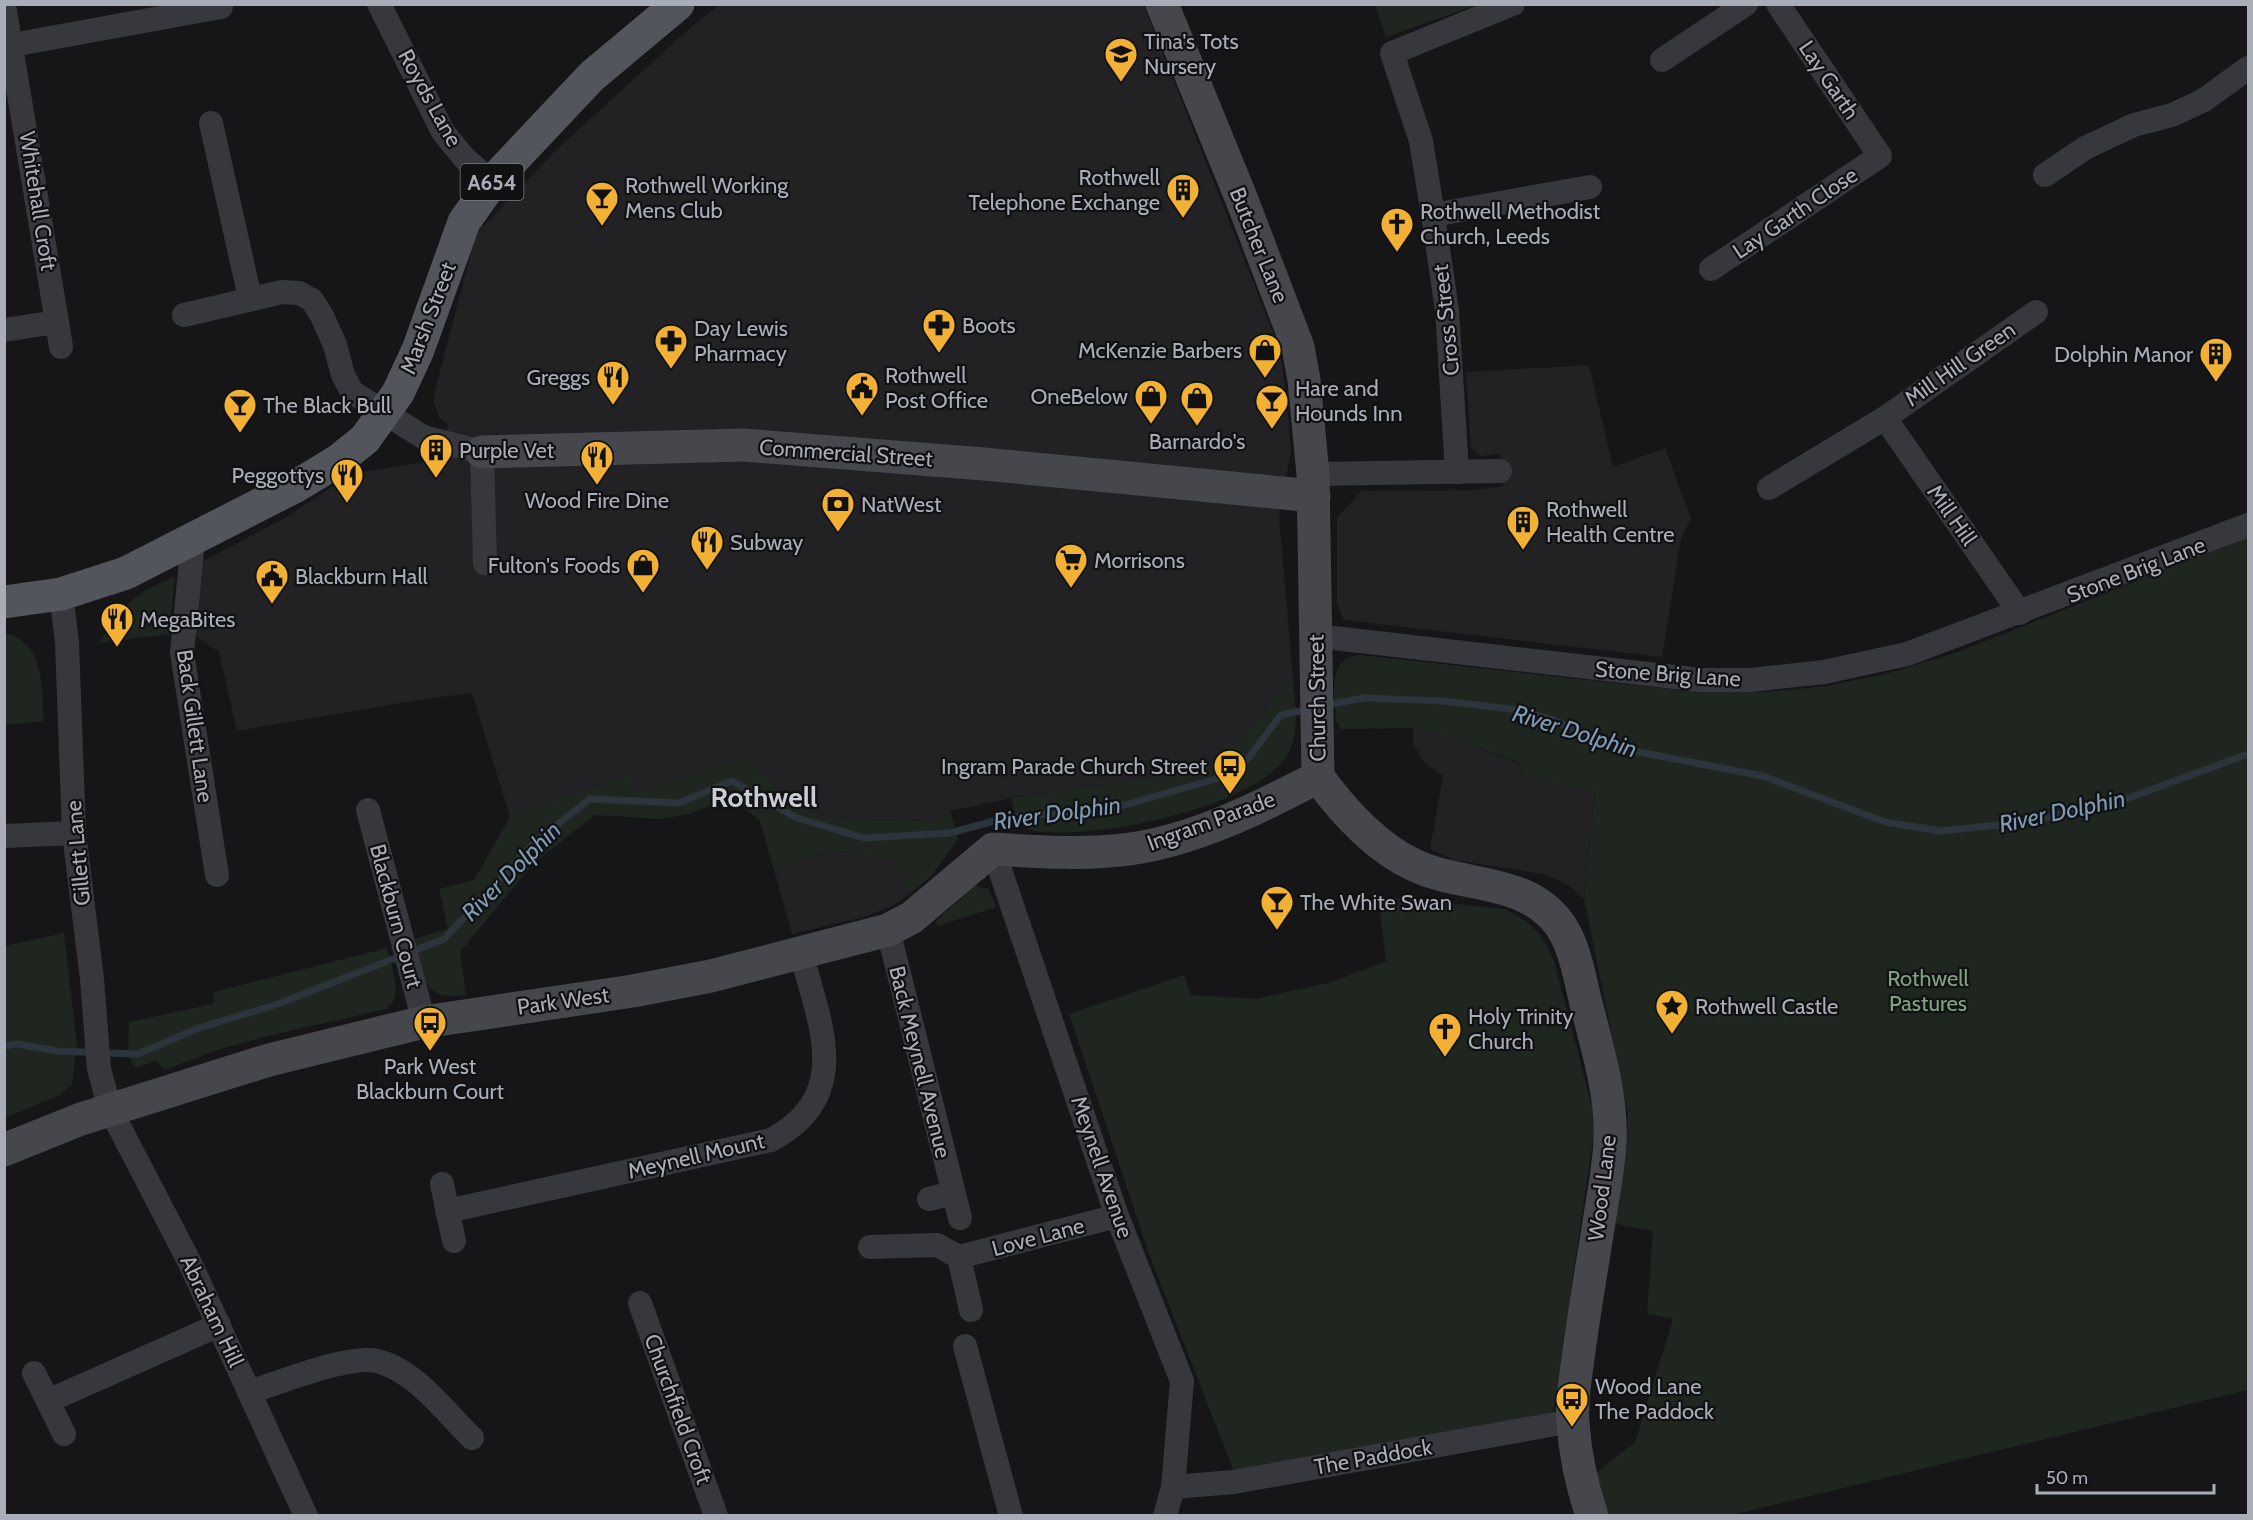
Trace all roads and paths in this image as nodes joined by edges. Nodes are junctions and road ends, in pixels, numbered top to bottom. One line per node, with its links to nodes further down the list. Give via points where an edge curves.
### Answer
1 (379, 4): 15 (street, Royds Lane, via 443,132 465,159)
2 (1162, 4): 30 (street, Butcher Lane, via 1298,347)
3 (1513, 4): 17 (street, Cross Street, via 1392,53 1421,141)
4 (1746, 4): 10 (street)
5 (1778, 4): 13 (street, Lay Garth)
6 (4, 5): 9 (street, Whitehall Croft)
7 (677, 5): 15 (main road, Marsh Street / A654, via 592,75)
8 (221, 7): 9 (street)
9 (12, 45): 22 (street, Whitehall Croft)
10 (1662, 60)
11 (2248, 68): 14 (street, via 2204,100 2172,115 2134,125)
12 (211, 123): 19 (street)
13 (1880, 156): 18 (street, Lay Garth Close)
14 (2053, 161)
15 (492, 182): 25 (main road, Marsh Street / A654, via 464,222 418,350)
16 (1590, 187): 17 (street)
17 (1433, 215): 29 (street, Cross Street, via 1447,310)
18 (1711, 269)
19 (250, 298): 21 (street); 25 (street, Commercial Street, via 282,292 299,293 312,300 352,392)
20 (2036, 312): 26 (street, Mill Hill Green)
21 (184, 315)
22 (57, 322): 23 (street); 24 (street, Whitehall Croft)
23 (4, 330)
24 (61, 347)
25 (384, 415): 27 (street, Commercial Street, via 423,436); 33 (main road, Marsh Street / A654, via 364,440 339,460)
26 (1885, 418): 31 (street, Mill Hill Green); 37 (street, Mill Hill)
27 (482, 452): 30 (street, Commercial Street, via 743,445); 34 (street)
28 (1500, 471): 29 (street, Commercial Street)
29 (1457, 472): 30 (street, Commercial Street)
30 (1314, 485): 38 (street, Church Street)
31 (1769, 488)
32 (2248, 525): 37 (street, Stone Brig Lane)
33 (193, 541): 35 (main road, Marsh Street / A654, via 126,573); 44 (street, Back Gillett Lane, via 182,653)
34 (486, 563)
35 (61, 594): 36 (main road, A654); 41 (street, Gillett Lane, via 67,642)
36 (4, 602)
37 (2020, 613): 38 (street, Stone Brig Lane, via 1907,654 1824,672 1750,680 1631,673)
38 (1316, 636): 39 (street, Church Street)
39 (1318, 777): 43 (street, Ingram Parade, via 1234,816 1133,848 1068,853); 45 (street, Church Street, via 1371,836 1413,865)
40 (368, 810): 48 (street, Blackburn Court)
41 (74, 832): 42 (street); 49 (street, Gillett Lane, via 99,1069)
42 (4, 836)
43 (993, 849): 46 (street, Park West, via 911,918); 55 (street, Meynell Avenue)
44 (217, 875)
45 (1440, 875): 67 (street, Wood Lane, via 1531,897 1548,910 1562,928 1574,955 1593,1032 1605,1083 1611,1139)
46 (888, 930): 47 (street, Park West); 52 (street, Back Meynell Avenue)
47 (801, 953): 48 (street, Park West, via 633,991); 54 (street, Meynell Mount, via 826,1063 816,1101 789,1131 771,1140)
48 (424, 1022): 49 (street, Park West, via 269,1060)
49 (110, 1109): 50 (street, Park West); 62 (street, Abraham Hill)
50 (4, 1150)
51 (442, 1184): 54 (street)
52 (953, 1193): 53 (street); 56 (street, Back Meynell Avenue)
53 (929, 1199)
54 (447, 1211): 57 (street)
55 (1117, 1216): 59 (street, Love Lane); 70 (street, Meynell Avenue, via 1182,1381)
56 (960, 1218)
57 (454, 1241)
58 (870, 1246): 59 (street, via 937,1245)
59 (959, 1257): 61 (street)
60 (640, 1303): 72 (street, Churchfield Croft)
61 (971, 1310)
62 (219, 1325): 65 (street, Abraham Hill); 66 (street)
63 (964, 1346): 73 (street)
64 (34, 1373): 66 (street)
65 (249, 1392): 69 (street, via 351,1361 376,1360 406,1375); 71 (street, Abraham Hill)
66 (48, 1401): 68 (street)
67 (1572, 1421): 70 (street, The Paddock, via 1234,1482); 75 (street, Wood Lane)
68 (64, 1434)
69 (472, 1438)
70 (1173, 1487): 74 (street, Meynell Avenue)
71 (306, 1515)
72 (716, 1515)
73 (1011, 1515)
74 (1165, 1515)
75 (1592, 1515)

